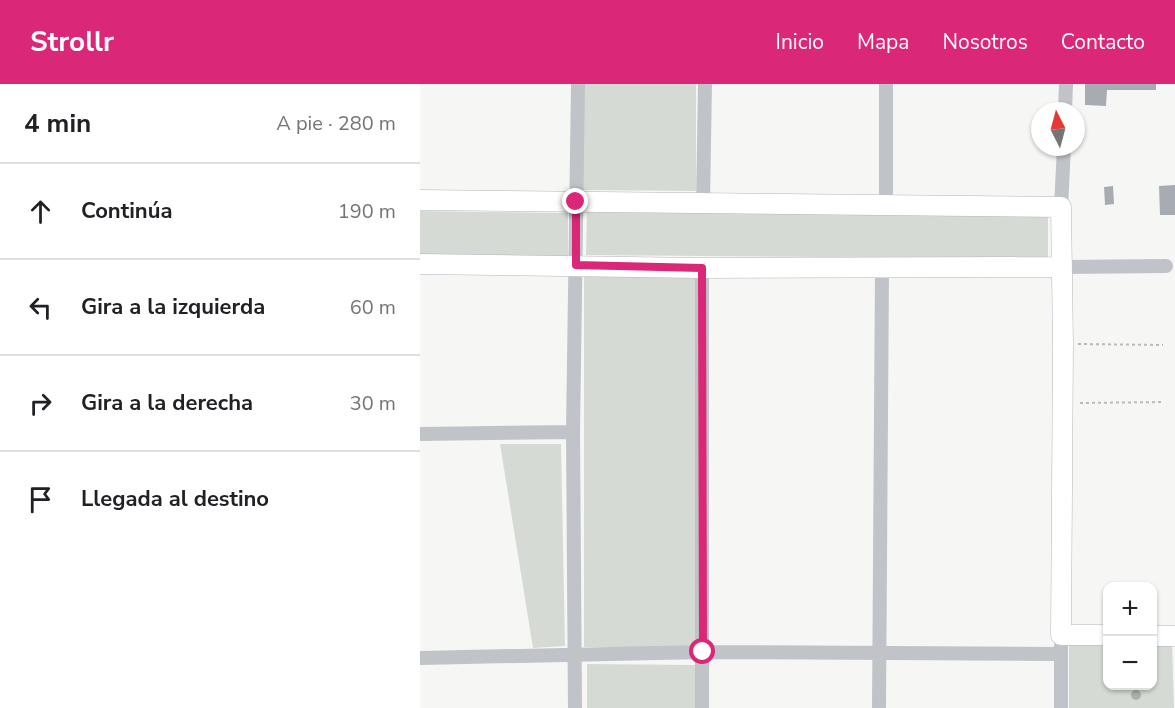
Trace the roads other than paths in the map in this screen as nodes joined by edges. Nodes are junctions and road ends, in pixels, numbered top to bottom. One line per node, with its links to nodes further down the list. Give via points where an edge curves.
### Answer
1 (578, 84): 8 (street)
2 (705, 84): 9 (street)
3 (886, 84): 10 (street)
4 (1066, 84): 5 (street)
5 (1065, 102)
6 (1064, 156): 11 (street)
7 (420, 200): 8 (main road)
8 (576, 202): 9 (main road); 13 (street)
9 (703, 203): 10 (main road)
10 (886, 204): 11 (main road)
11 (1061, 207): 15 (main road)
12 (420, 264): 13 (main road)
13 (576, 265): 16 (main road); 18 (street)
14 (1166, 266): 15 (street)
15 (1062, 267): 17 (main road); 23 (main road)
16 (702, 268): 17 (main road); 24 (street)
17 (882, 268): 25 (street)
18 (573, 432): 19 (street); 26 (street)
19 (420, 434)
20 (1103, 636): 23 (main road)
21 (1157, 636): 22 (main road)
22 (1175, 636)
23 (1061, 645): 25 (street); 31 (street)
24 (703, 652): 25 (street); 26 (street); 29 (street)
25 (879, 653): 30 (street)
26 (576, 655): 27 (street); 28 (street)
27 (420, 658)
28 (575, 708)
29 (702, 708)
30 (879, 708)
31 (1061, 708)

